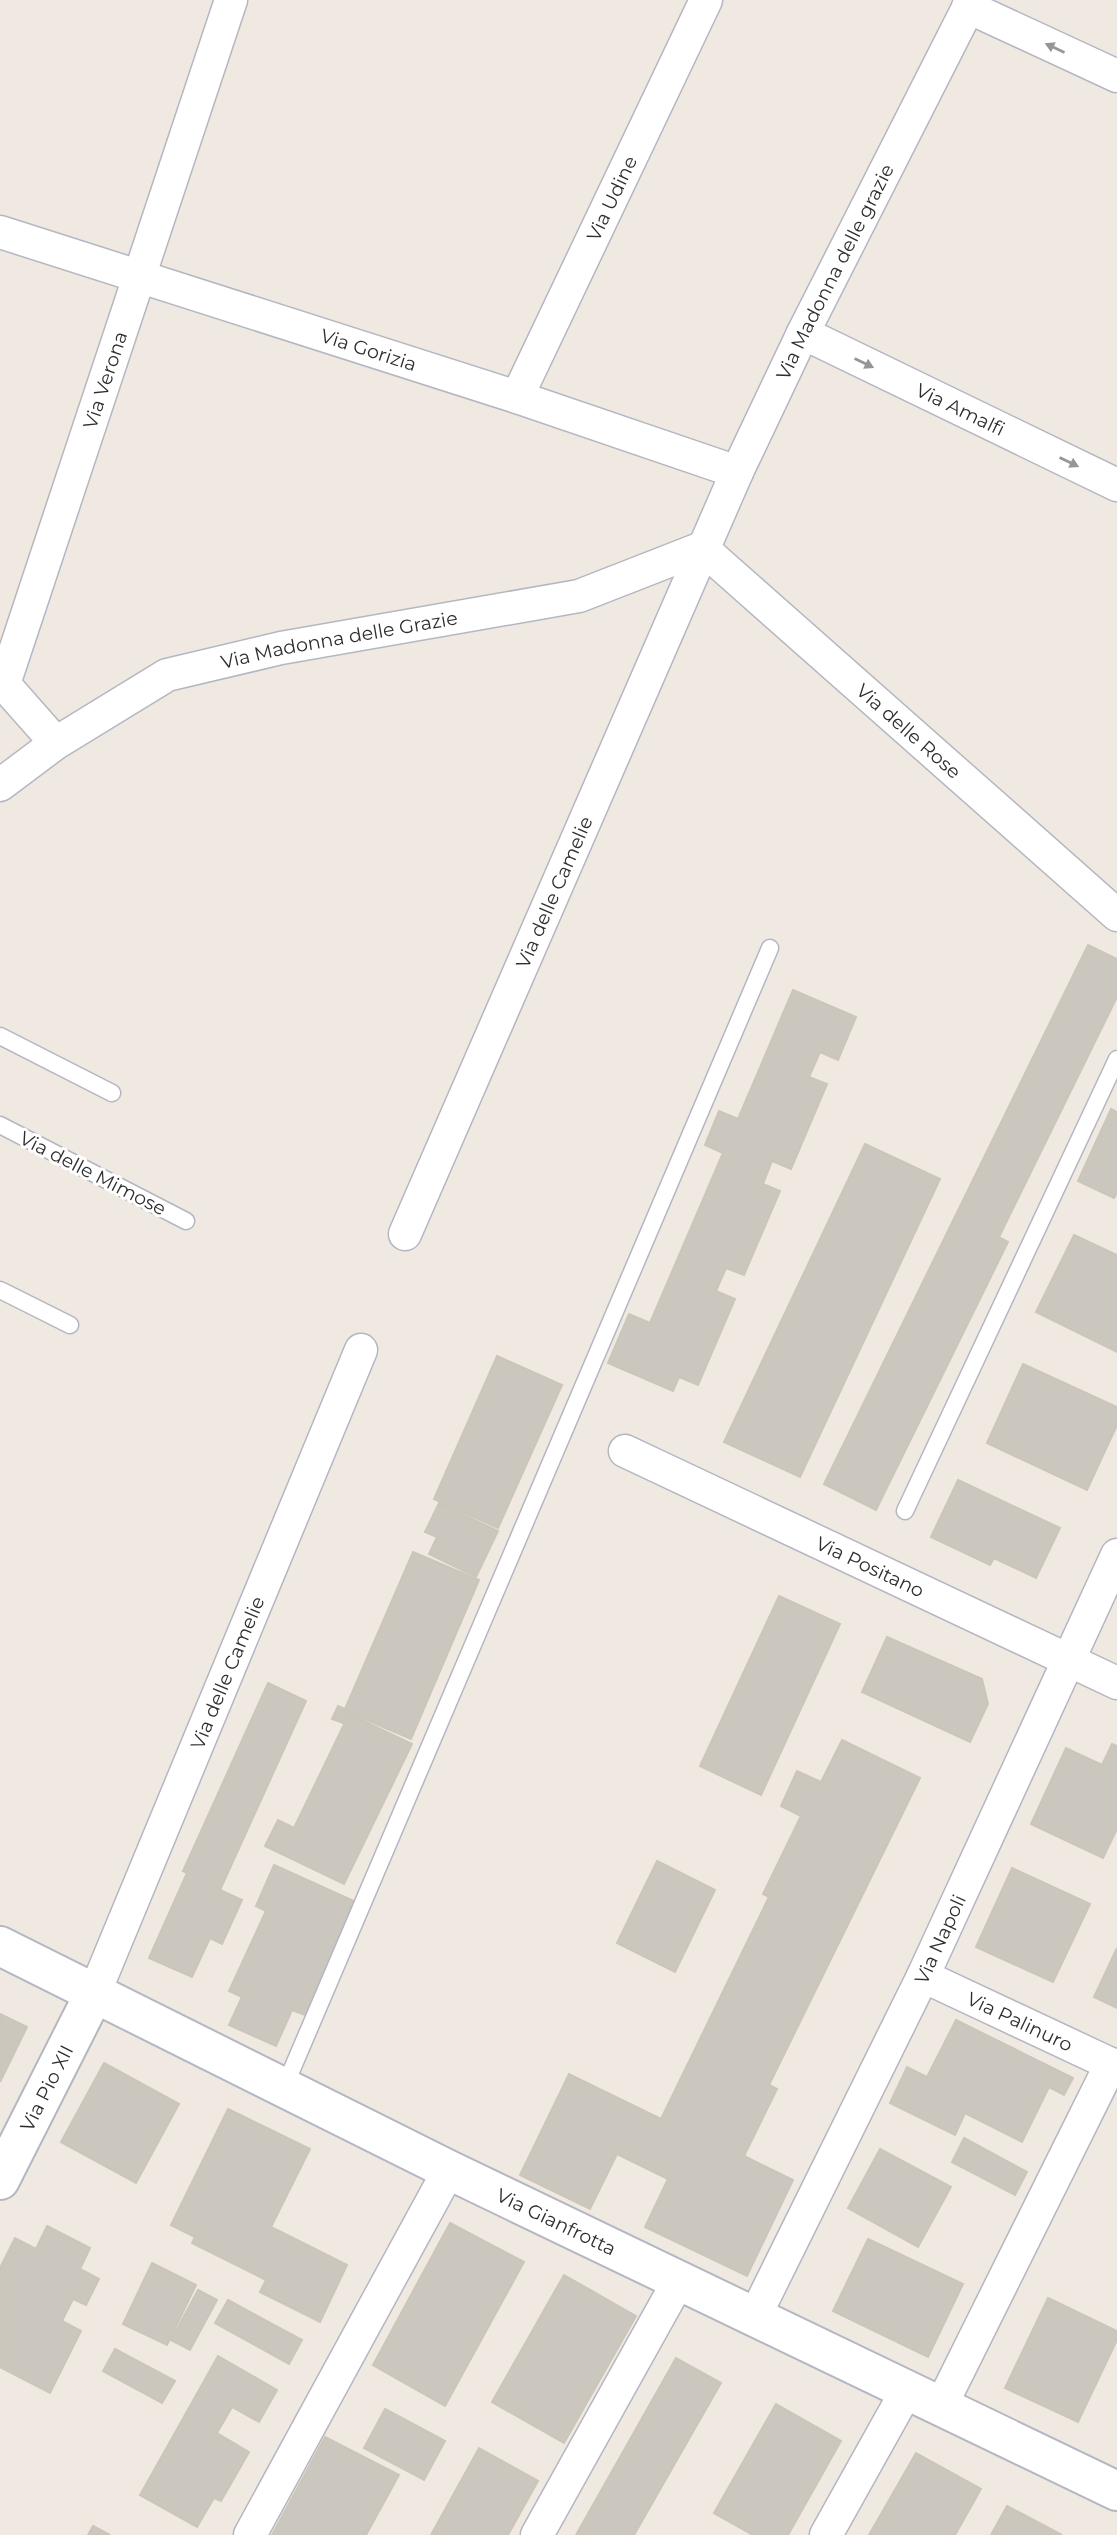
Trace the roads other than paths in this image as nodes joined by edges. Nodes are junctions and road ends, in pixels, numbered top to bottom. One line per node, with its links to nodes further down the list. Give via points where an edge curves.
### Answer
1 (231, 0): 6 (street, Via Verona)
2 (706, 0): 8 (street, Via Udine)
3 (970, 4): 4 (street, one-way to 3); 7 (street, Via Madonna delle grazie)
4 (1117, 76)
5 (0, 232): 6 (street, Via Gorizia)
6 (139, 276): 8 (street, Via Gorizia); 12 (street, Via Verona, via 4,684)
7 (803, 333): 9 (street, Via Madonna delle grazie); 10 (street, Via Amalfi, one-way to 10)
8 (516, 397): 9 (street, Via Gorizia)
9 (737, 472): 11 (street, Via Madonna delle grazie)
10 (1117, 485)
11 (702, 548): 12 (street, Via Madonna delle Grazie, via 579,596 281,648 167,675); 14 (street, Via delle Rose); 21 (street, Via delle Camelie)
12 (57, 743): 13 (street, Via Madonna delle Grazie)
13 (0, 785)
14 (1117, 915)
15 (770, 948): 34 (lane)
16 (0, 1037): 18 (lane)
17 (1117, 1059): 26 (lane)
18 (112, 1093)
19 (0, 1125): 20 (lane, Via delle Mimose)
20 (186, 1221)
21 (405, 1234)
22 (0, 1290): 23 (lane)
23 (69, 1325)
24 (361, 1350): 32 (street, Via delle Camelie)
25 (625, 1451): 28 (street, Via Positano)
26 (905, 1511)
27 (1117, 1555): 28 (street, Via Napoli)
28 (1069, 1660): 29 (street, Via Positano); 31 (street, Via Napoli)
29 (1117, 1683)
30 (0, 1946): 32 (street, Via Gianfrotta)
31 (923, 1976): 33 (street, Via Palinuro); 38 (street, Via Napoli)
32 (94, 1994): 34 (street, Via Gianfrotta); 36 (street, Via Pio XII)
33 (1114, 2065): 40 (street)
34 (284, 2088): 35 (street, Via Gianfrotta)
35 (449, 2170): 37 (street, Via Gianfrotta); 42 (street)
36 (0, 2180)
37 (678, 2282): 38 (street, Via Gianfrotta); 43 (street)
38 (754, 2318): 39 (street, Via Gianfrotta)
39 (907, 2390): 40 (street, Via Gianfrotta); 44 (street)
40 (941, 2406): 41 (street, Via Gianfrotta)
41 (1117, 2491)
42 (250, 2535)
43 (537, 2535)
44 (826, 2535)

